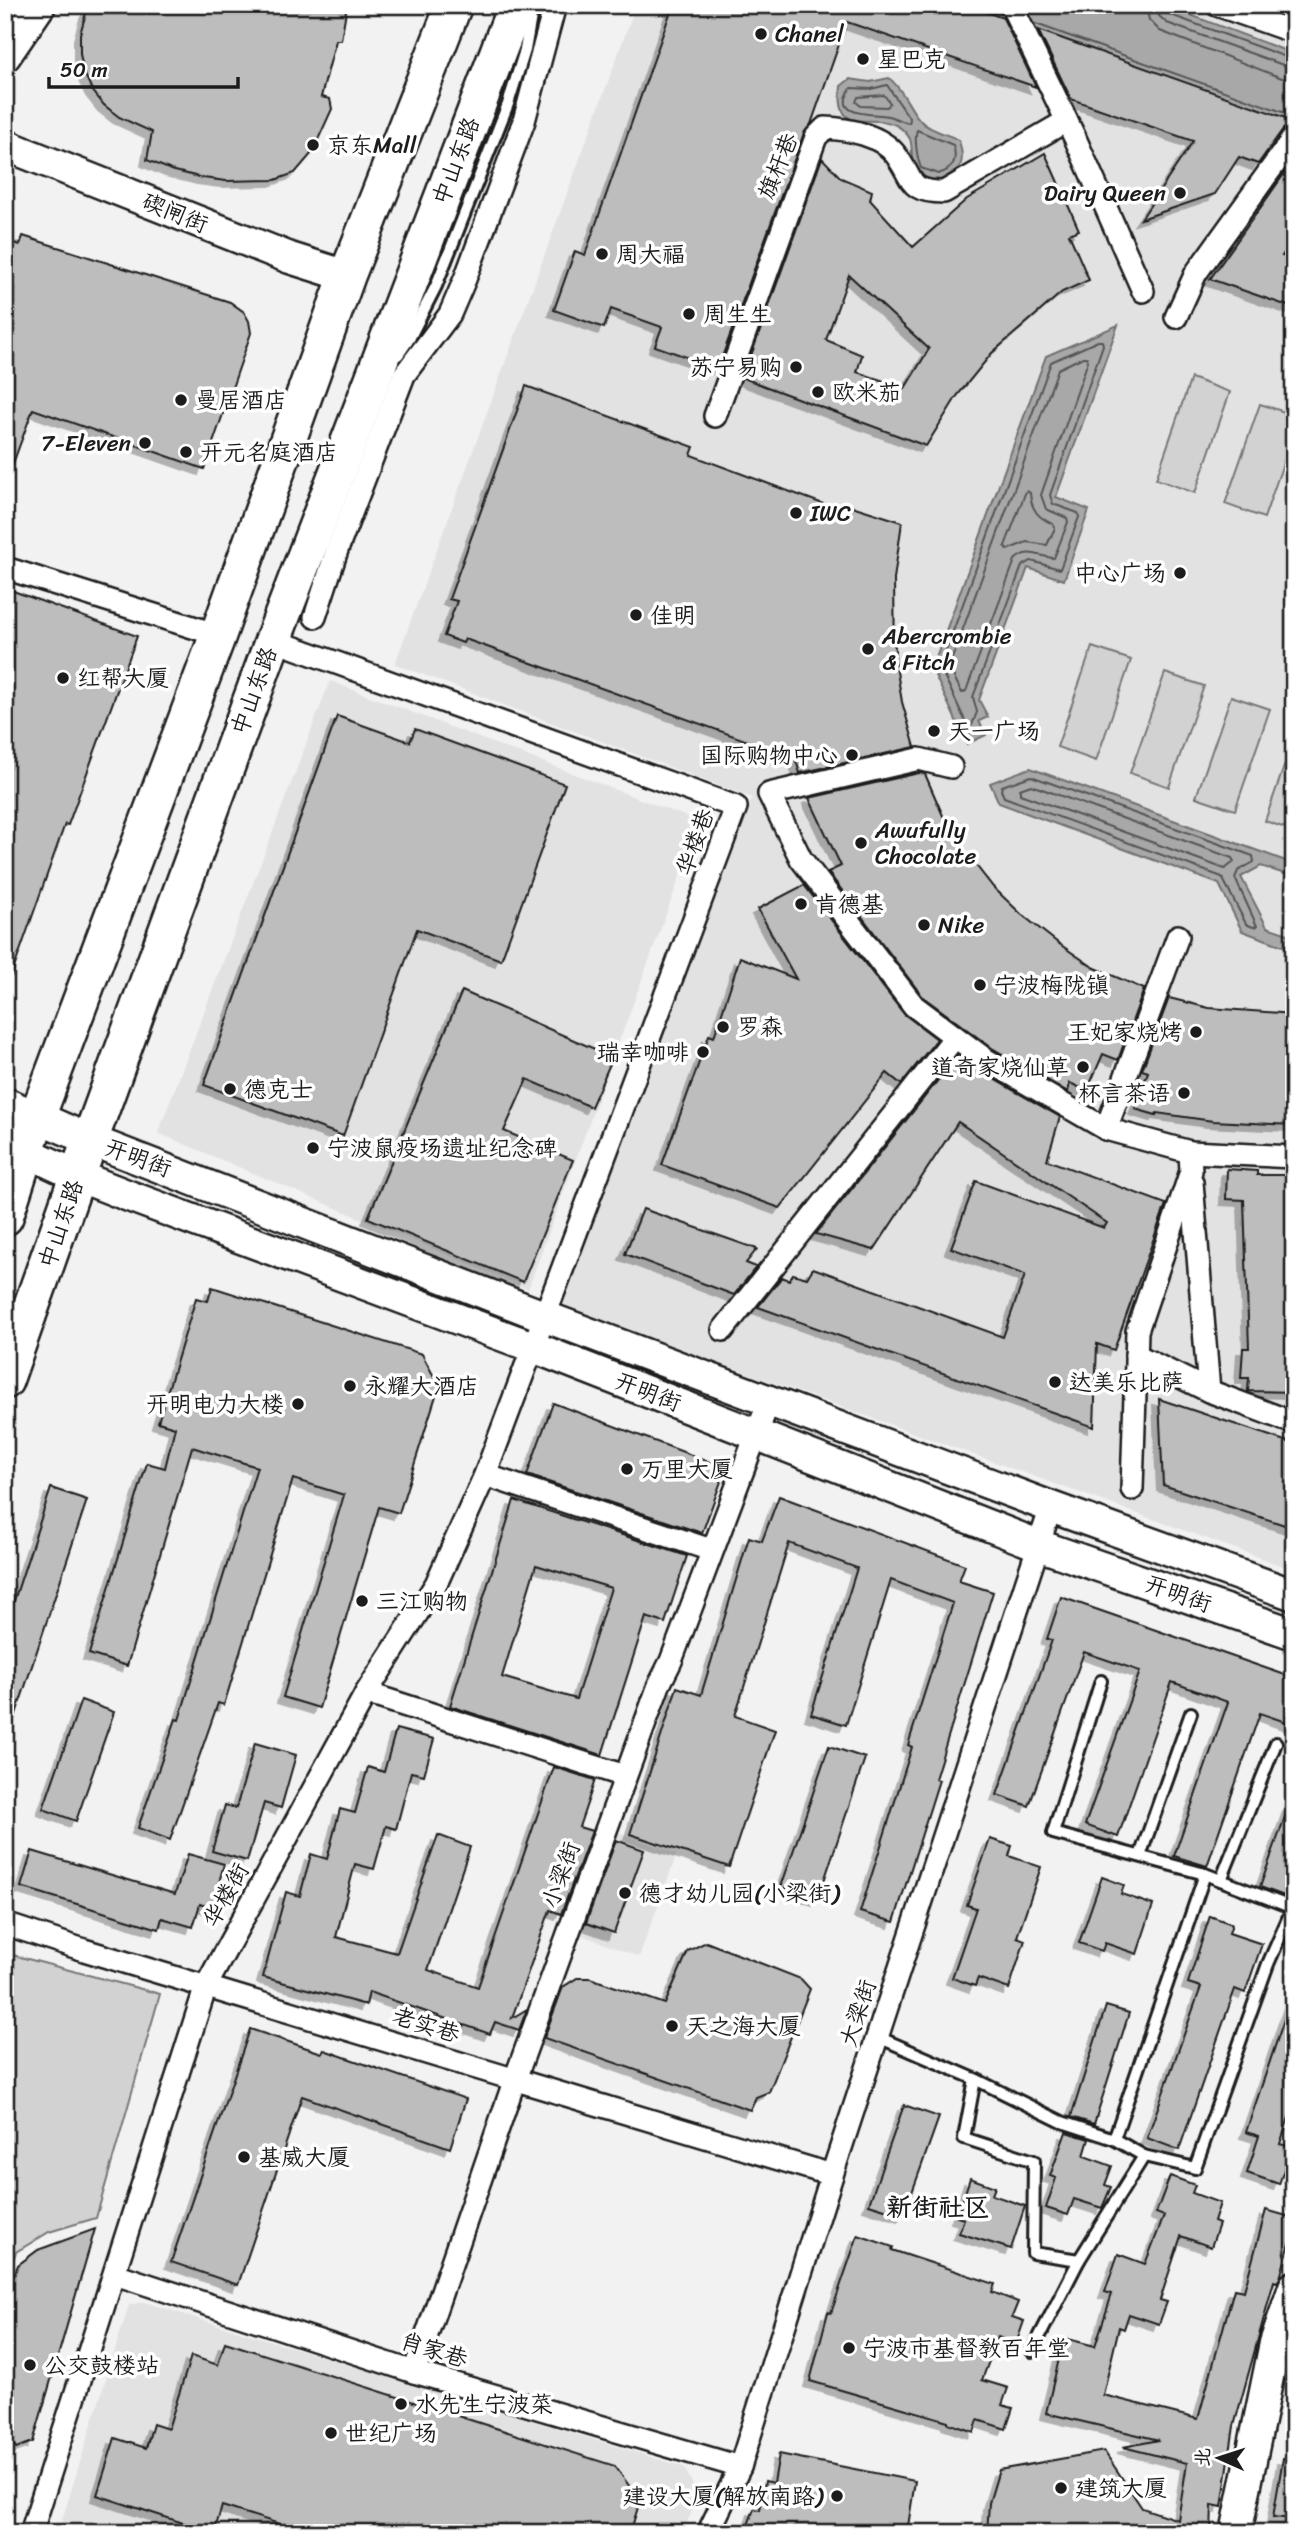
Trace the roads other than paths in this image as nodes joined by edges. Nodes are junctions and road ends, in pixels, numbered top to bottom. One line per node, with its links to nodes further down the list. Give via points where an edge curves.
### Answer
1 (40, 5): 9 (street)
2 (454, 5): 13 (main road)
3 (516, 5): 16 (main road, 中山东路)
4 (533, 5): 16 (lane, via 508,104 436,286 409,339)
5 (555, 5): 19 (street, via 524,121 465,279 444,323 404,375)
6 (1011, 5): 10 (street)
7 (1217, 5): 8 (street)
8 (1294, 32)
9 (5, 56)
10 (1066, 121): 14 (street); 17 (street, 旗杆巷, via 944,192 926,192 910,181 895,154 876,139 825,128 816,137)
11 (1294, 137): 15 (street, via 1196,273)
12 (5, 145): 13 (street, 碶闸街, via 290,258)
13 (347, 276): 20 (main road)
14 (1143, 291)
15 (1176, 317)
16 (365, 395): 21 (main road, 中山东路)
17 (715, 415)
18 (5, 568): 20 (street)
19 (315, 617)
20 (218, 635): 26 (main road)
21 (273, 640): 28 (main road, 中山东路); 34 (street, 华楼巷, via 736,807)
22 (951, 766): 24 (street, via 919,759 769,794 801,859 819,883 914,1006)
23 (1178, 936): 27 (street)
24 (955, 1037): 27 (street); 35 (street)
25 (5, 1103): 26 (street, 开明街)
26 (37, 1117): 28 (street, 开明街); 29 (main road)
27 (1106, 1129): 31 (street)
28 (90, 1140): 32 (main road, 中山东路); 34 (street, 开明街)
29 (16, 1147): 32 (street, 开明街); 33 (main road)
30 (1294, 1157): 31 (street)
31 (1191, 1161): 37 (street, via 1137,1331); 39 (street)
32 (78, 1176): 36 (street, 开明街); 38 (main road, 中山东路)
33 (5, 1217)
34 (546, 1317): 36 (street, 华楼街); 40 (street, 开明街)
35 (723, 1330)
36 (534, 1347): 42 (street, 开明街); 43 (street, 华楼街)
37 (1136, 1355): 39 (street); 44 (street)
38 (5, 1381)
39 (1209, 1391): 41 (street)
40 (769, 1401): 42 (street, 小梁街); 45 (street, 开明街)
41 (1294, 1423)
42 (756, 1434): 46 (street, 开明街); 47 (street, 小梁街)
43 (485, 1475): 47 (street); 51 (street, 华楼街, via 436,1584)
44 (1132, 1489)
45 (1051, 1507): 46 (street, 大梁街); 48 (street, 开明街)
46 (1038, 1545): 49 (street, 开明街); 61 (street, 大梁街)
47 (711, 1550): 54 (street, 小梁街)
48 (1294, 1595)
49 (1294, 1634)
50 (1101, 1681): 55 (lane, via 1053,1833)
51 (366, 1693): 54 (street); 60 (street, 华楼街)
52 (1191, 1713): 55 (lane)
53 (1276, 1743): 57 (lane)
54 (625, 1776): 62 (street, 小梁街)
55 (1140, 1856): 56 (lane)
56 (1205, 1874): 57 (lane); 64 (lane)
57 (1221, 1880): 58 (lane)
58 (1293, 1906): 65 (lane, via 1195,2168)
59 (5, 1924): 60 (street, 老实巷)
60 (206, 1986): 62 (street, 老实巷); 68 (street, 华楼街)
61 (878, 2037): 63 (lane); 66 (street, 大梁街)
62 (515, 2079): 66 (street, 老实巷); 71 (street, 小梁街)
63 (975, 2079): 64 (lane, via 1062,2122); 67 (lane, via 964,2138 1034,2161 1033,2253)
64 (1114, 2139): 65 (lane)
65 (1144, 2156): 67 (lane)
66 (832, 2175): 72 (street, 大梁街)
67 (1079, 2260): 70 (lane)
68 (115, 2274): 71 (street, 肖家巷); 73 (street, 华楼街)
69 (1294, 2287): 75 (street, via 1275,2343)
70 (1032, 2351)
71 (414, 2372): 72 (street, 肖家巷)
72 (740, 2467): 74 (street, 大梁街)
73 (31, 2533)
74 (708, 2533)
75 (1236, 2533)

